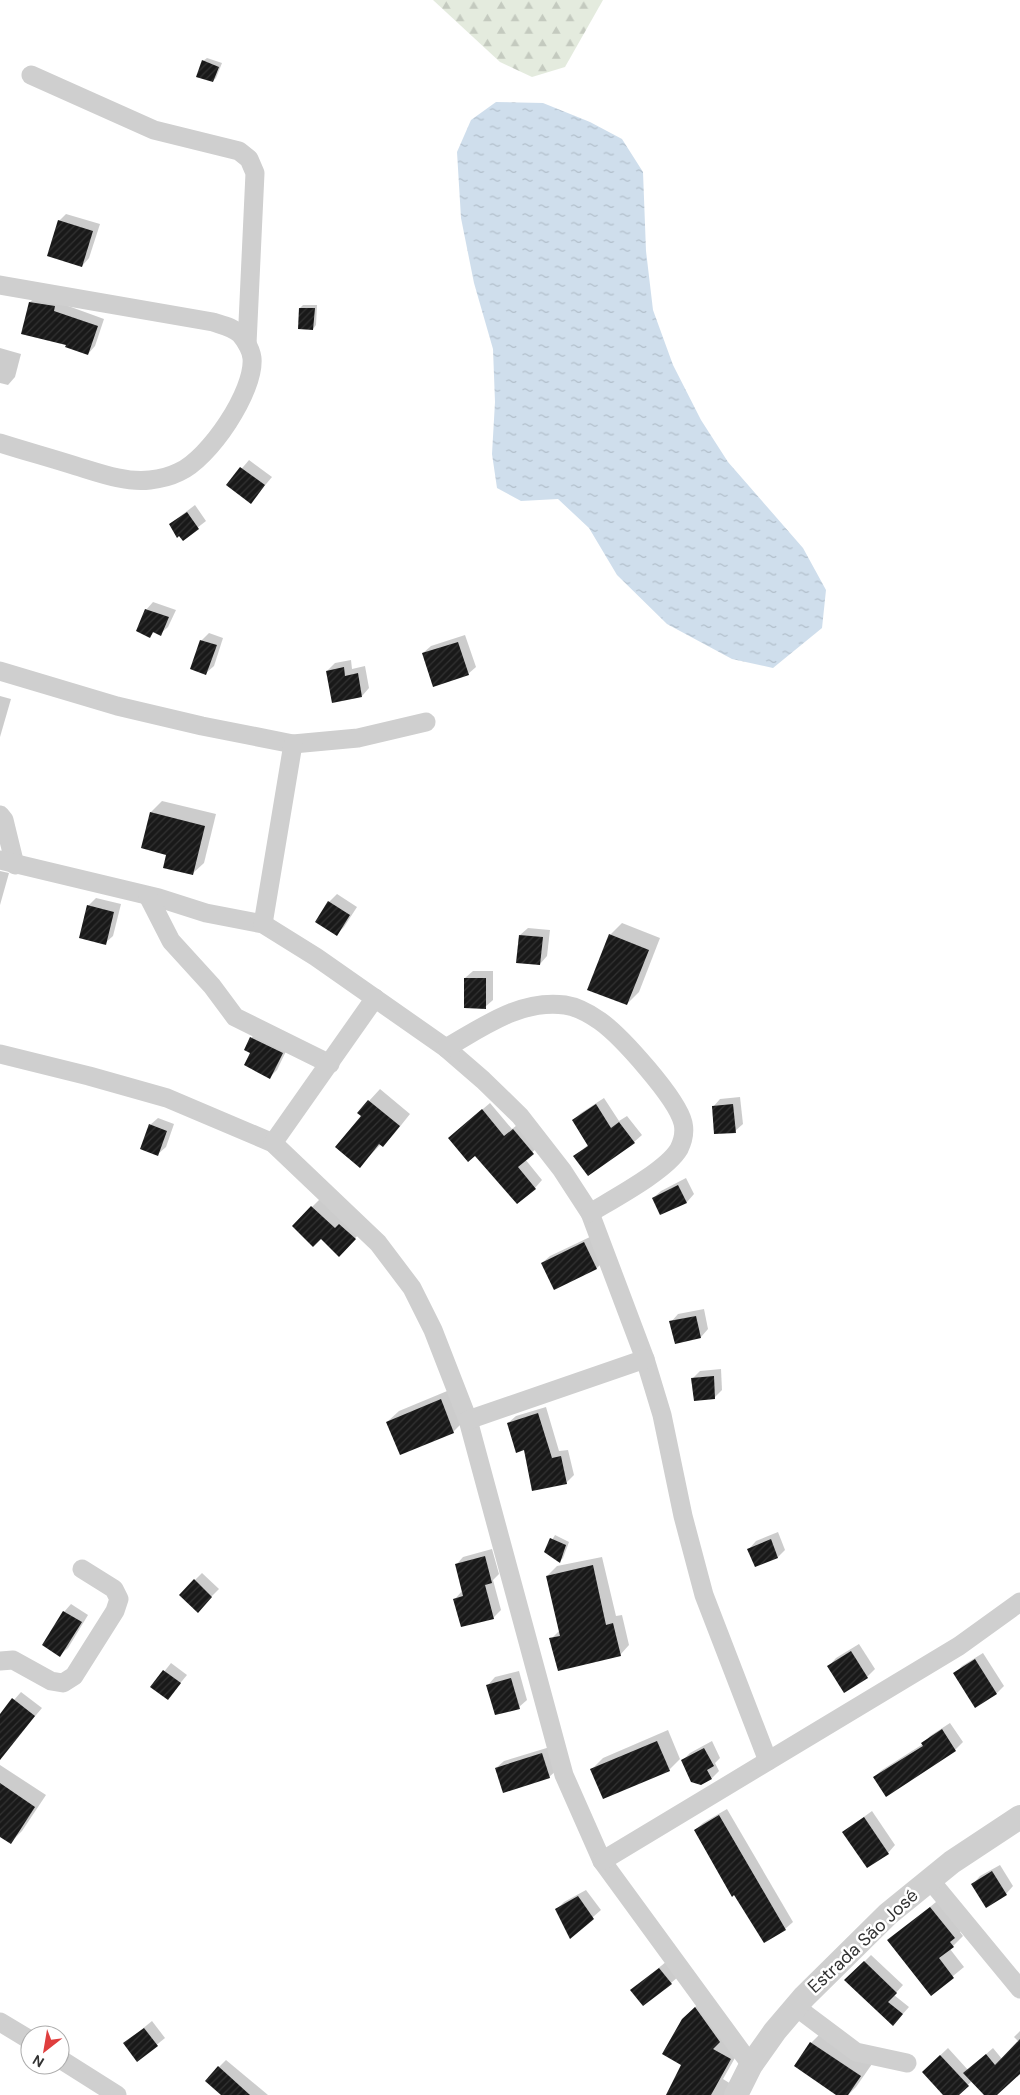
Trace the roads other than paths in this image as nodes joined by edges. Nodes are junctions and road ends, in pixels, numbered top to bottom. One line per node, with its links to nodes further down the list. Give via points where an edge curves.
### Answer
1 (32, 75): 3 (street, via 154,130 239,151 249,159 255,172)
2 (0, 285): 3 (street, via 212,322 239,333)
3 (247, 344): 4 (street, via 252,356 251,369 237,409 202,455 180,472 150,480 128,479)
4 (0, 443)
5 (0, 671): 7 (street, via 117,706)
6 (426, 722): 7 (street, via 358,738)
7 (293, 744): 11 (street)
8 (0, 815): 9 (street, via 4,820)
9 (7, 863): 10 (street)
10 (148, 896): 11 (street); 15 (street, via 170,941 212,986 235,1017)
11 (262, 924): 12 (street)
12 (375, 998): 13 (street); 15 (street)
13 (446, 1048): 17 (street, via 520,1116 562,1170); 17 (street, via 506,1014 527,1007 565,1006 583,1011 601,1022 664,1089 683,1122 685,1132 678,1150 646,1178)
14 (0, 1054): 16 (street, via 168,1098)
15 (330, 1064): 16 (street)
16 (272, 1143): 19 (street, via 378,1243 412,1288 433,1330)
17 (590, 1214): 18 (street)
18 (646, 1359): 19 (street); 23 (street, via 704,1595)
19 (468, 1420): 25 (street, via 564,1774)
20 (82, 1569): 22 (street, via 114,1589 118,1599 115,1611 74,1676 63,1682 51,1681 13,1660)
21 (1020, 1602): 23 (street, via 959,1646)
22 (0, 1661)
23 (768, 1761): 25 (street)
24 (1020, 1817): 26 (street, Estrada São José)
25 (602, 1861): 32 (street)
26 (930, 1880): 27 (street); 28 (street, Estrada São José, via 888,1914)
27 (1020, 1989)
28 (796, 2007): 31 (street, via 856,2052); 32 (street, Estrada São José)
29 (0, 2022): 30 (street)
30 (20, 2034)
31 (907, 2063)
32 (751, 2065): 35 (street, Estrada São José)
33 (70, 2067): 34 (street)
34 (103, 2092)
35 (736, 2095)

